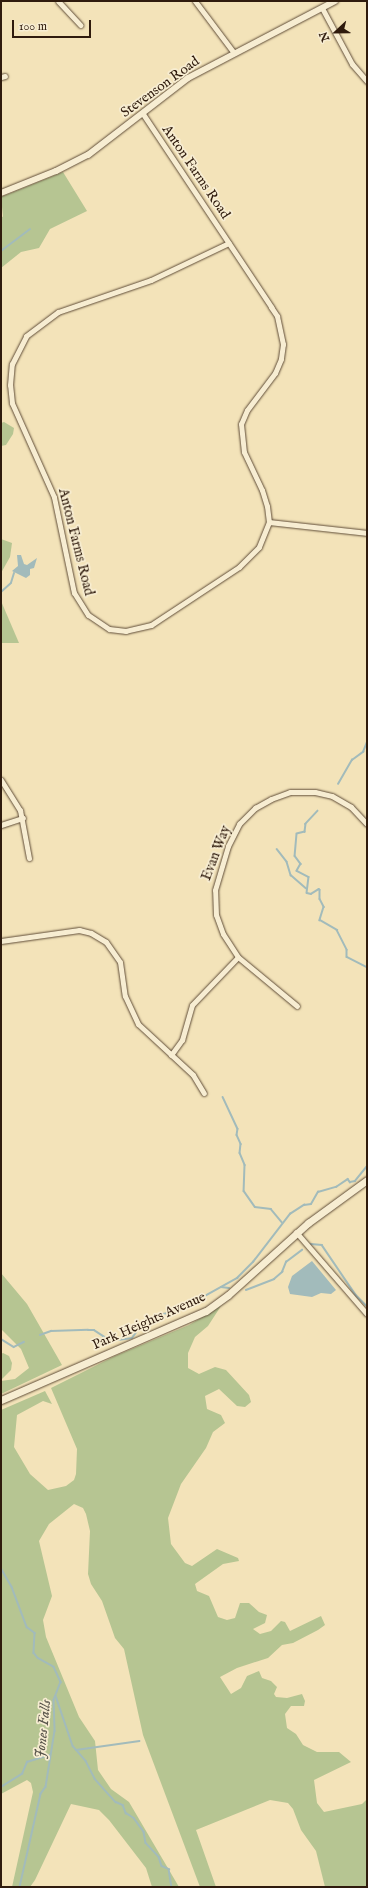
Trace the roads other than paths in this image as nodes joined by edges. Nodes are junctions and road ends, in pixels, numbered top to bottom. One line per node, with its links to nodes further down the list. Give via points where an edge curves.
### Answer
1 (58, 1): 6 (street)
2 (195, 1): 7 (street)
3 (319, 1): 5 (street)
4 (335, 1): 5 (street, Stevenson Road)
5 (322, 8): 7 (street, Stevenson Road); 8 (street, via 352,64)
6 (80, 25)
7 (234, 53): 9 (street, Stevenson Road, via 188,78)
8 (367, 81)
9 (143, 114): 10 (street, Stevenson Road, via 88,156 56,172); 11 (street, Anton Farms Road)
10 (1, 193)
11 (228, 243): 12 (street, Anton Farms Road, via 277,316 282,336 279,366 247,410 241,430 244,452 265,496); 12 (street, Anton Farms Road, via 151,280 96,301 69,307 43,321 29,333 18,348 10,371 11,396 53,496 76,598 88,615 101,625 117,631 134,631 162,618 246,563 259,547)
12 (269, 522): 13 (street)
13 (367, 533)
14 (1, 780): 15 (street)
15 (23, 818): 17 (street); 18 (street)
16 (367, 824): 20 (street, Evan Way, via 342,801 305,792 290,792 271,799 248,814 228,846 215,890 219,925)
17 (1, 825)
18 (29, 858)
19 (1, 941): 22 (street, via 73,930 86,931 102,939 116,954 126,996 138,1024)
20 (238, 957): 21 (street, Evan Way); 22 (street, via 192,1005 182,1040)
21 (297, 1006)
22 (170, 1055): 23 (street, via 193,1075)
23 (204, 1093)
24 (367, 1180): 25 (main road, Park Heights Avenue)
25 (296, 1232): 26 (street); 27 (main road, Park Heights Avenue, via 228,1295 206,1311)
26 (367, 1314)
27 (1, 1400)

